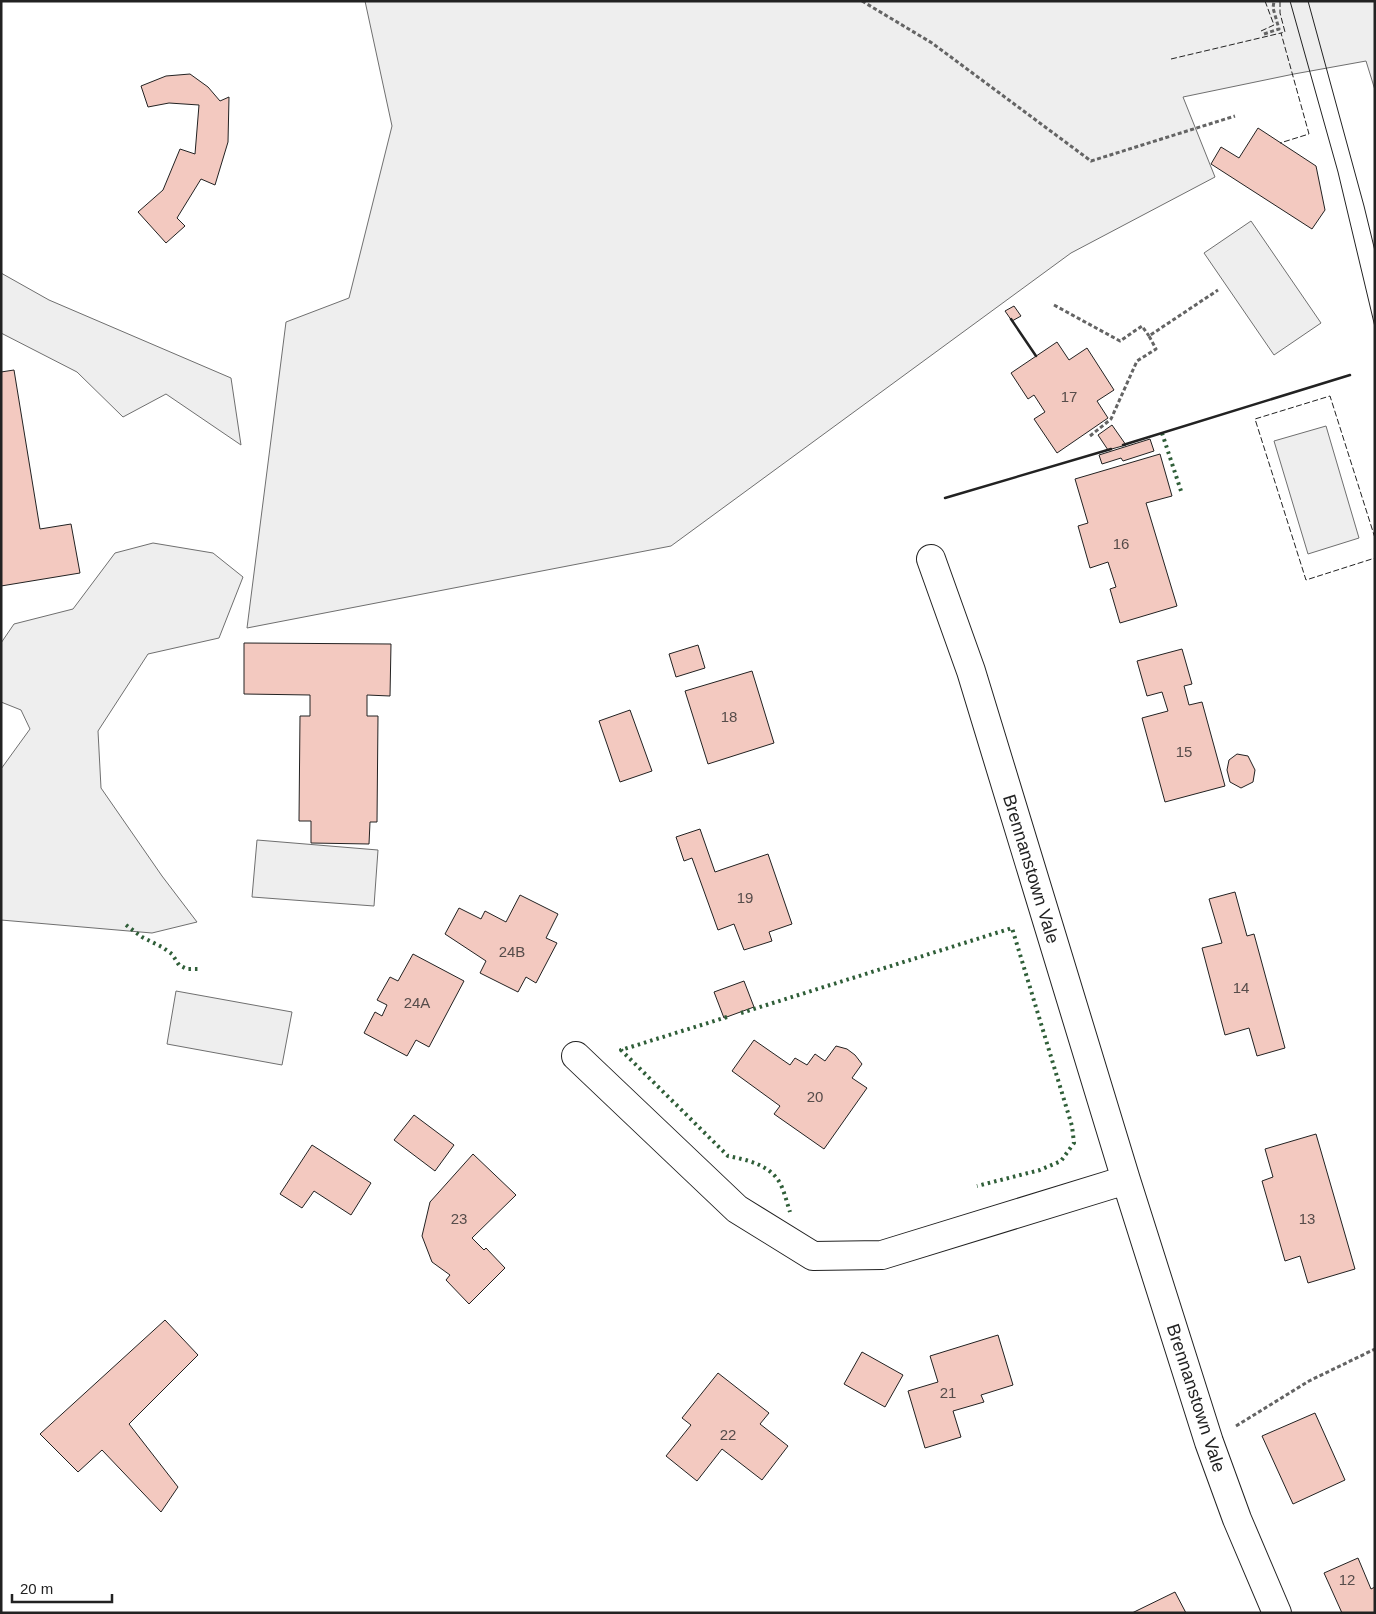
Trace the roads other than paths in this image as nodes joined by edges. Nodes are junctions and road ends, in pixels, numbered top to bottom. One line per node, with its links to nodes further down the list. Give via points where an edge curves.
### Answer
1 (930, 559): 3 (street, Brennanstown Vale, via 971,671)
2 (576, 1056): 3 (street, via 737,1209 813,1256 882,1254)
3 (1126, 1180): 4 (street, Brennanstown Vale, via 1209,1442 1237,1520)
4 (1278, 1613)

